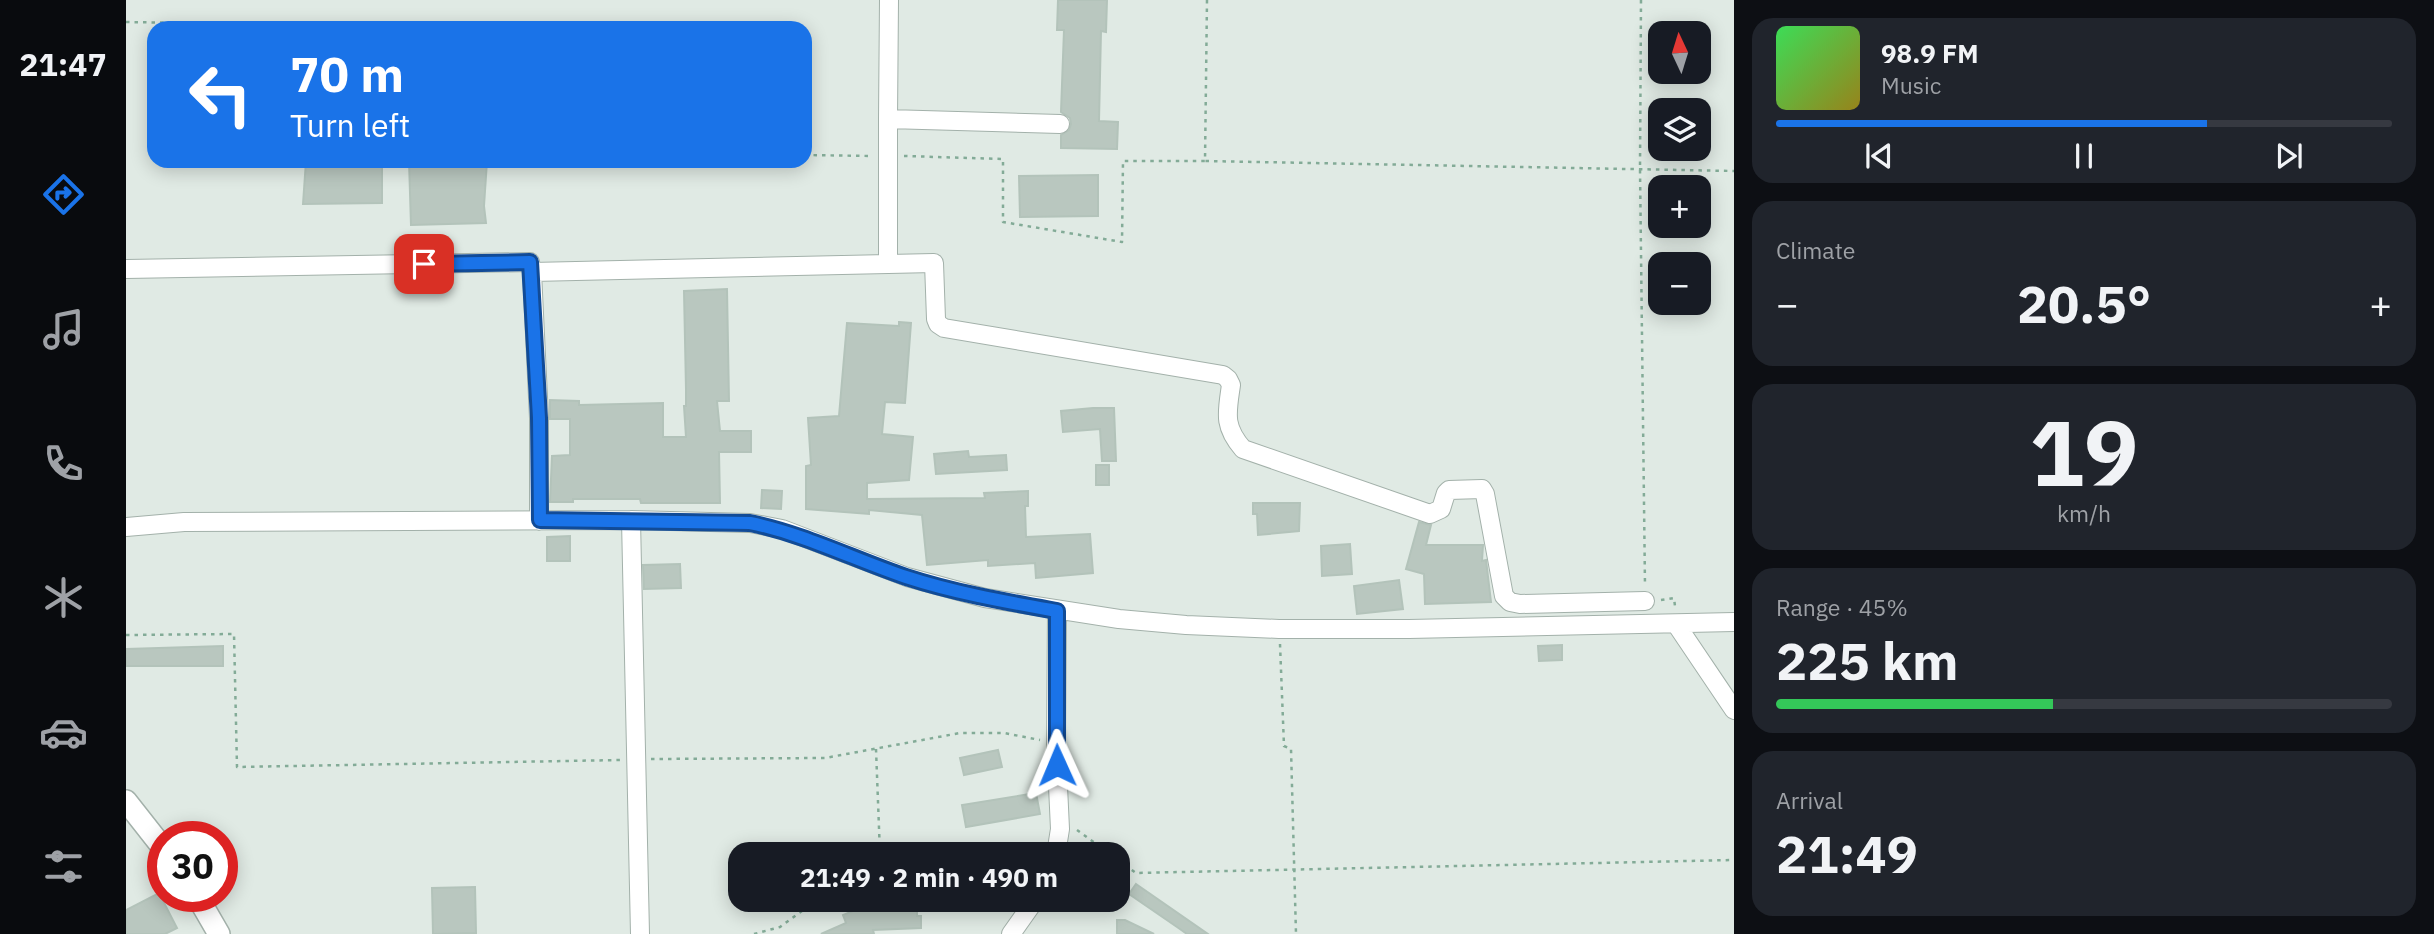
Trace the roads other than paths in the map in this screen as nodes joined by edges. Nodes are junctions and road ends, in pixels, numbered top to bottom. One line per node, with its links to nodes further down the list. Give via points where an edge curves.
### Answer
1 (889, 0): 2 (street)
2 (888, 119): 3 (street); 4 (street)
3 (1060, 124)
4 (888, 264): 6 (street); 10 (street, via 934,263 936,319 944,328 1223,375 1231,385 1228,425 1243,449 1430,514 1441,509 1449,490 1482,489 1504,596 1510,602)
5 (126, 269): 6 (street, via 530,262)
6 (532, 272): 7 (street)
7 (540, 520): 8 (street); 9 (street, via 184,522)
8 (631, 520): 11 (street, via 782,529 907,577); 21 (street)
9 (126, 527)
10 (1646, 601)
11 (1057, 611): 13 (street, via 1172,624 1279,629); 17 (street)
12 (1734, 622): 13 (street)
13 (1676, 624): 14 (street)
14 (1734, 710)
15 (126, 801): 16 (street)
16 (147, 828)
17 (1058, 842)
18 (206, 912): 20 (street)
19 (1027, 912): 22 (street)
20 (219, 934)
21 (640, 934)
22 (1012, 934)

